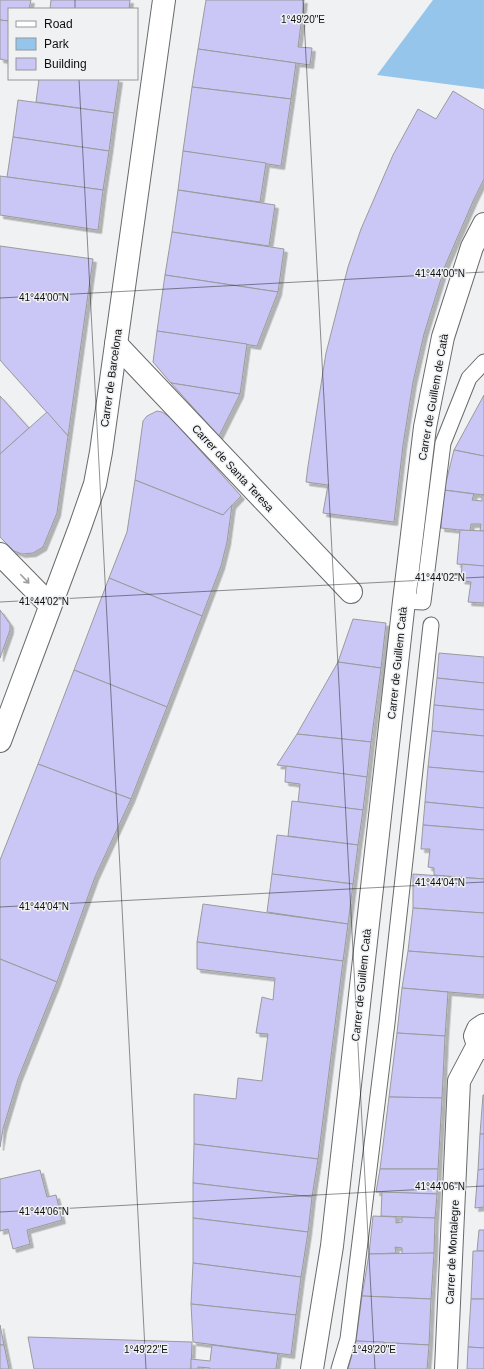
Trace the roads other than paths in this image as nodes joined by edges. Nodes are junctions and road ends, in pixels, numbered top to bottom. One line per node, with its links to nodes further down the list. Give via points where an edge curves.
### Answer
1 (164, 0): 3 (street, Carrer de Barcelona)
2 (484, 224): 7 (street, Carrer de Guillem de Catà, via 472,247 443,337 425,427)
3 (116, 344): 6 (street, Carrer de Santa Teresa); 8 (street, Carrer de Barcelona, via 95,484)
4 (484, 362): 7 (lane, via 469,378 443,443 423,602)
5 (0, 554): 8 (street, one-way to 8)
6 (351, 592)
7 (404, 600): 12 (street, Carrer de Guillem Catà, via 332,1246)
8 (50, 605): 10 (street, Carrer de Barcelona)
9 (431, 625): 13 (lane, via 386,1031 348,1339)
10 (0, 741)
11 (482, 1039): 14 (street, Carrer de Montalegre, via 459,1081)
12 (312, 1369)
13 (339, 1369)
14 (446, 1369)

